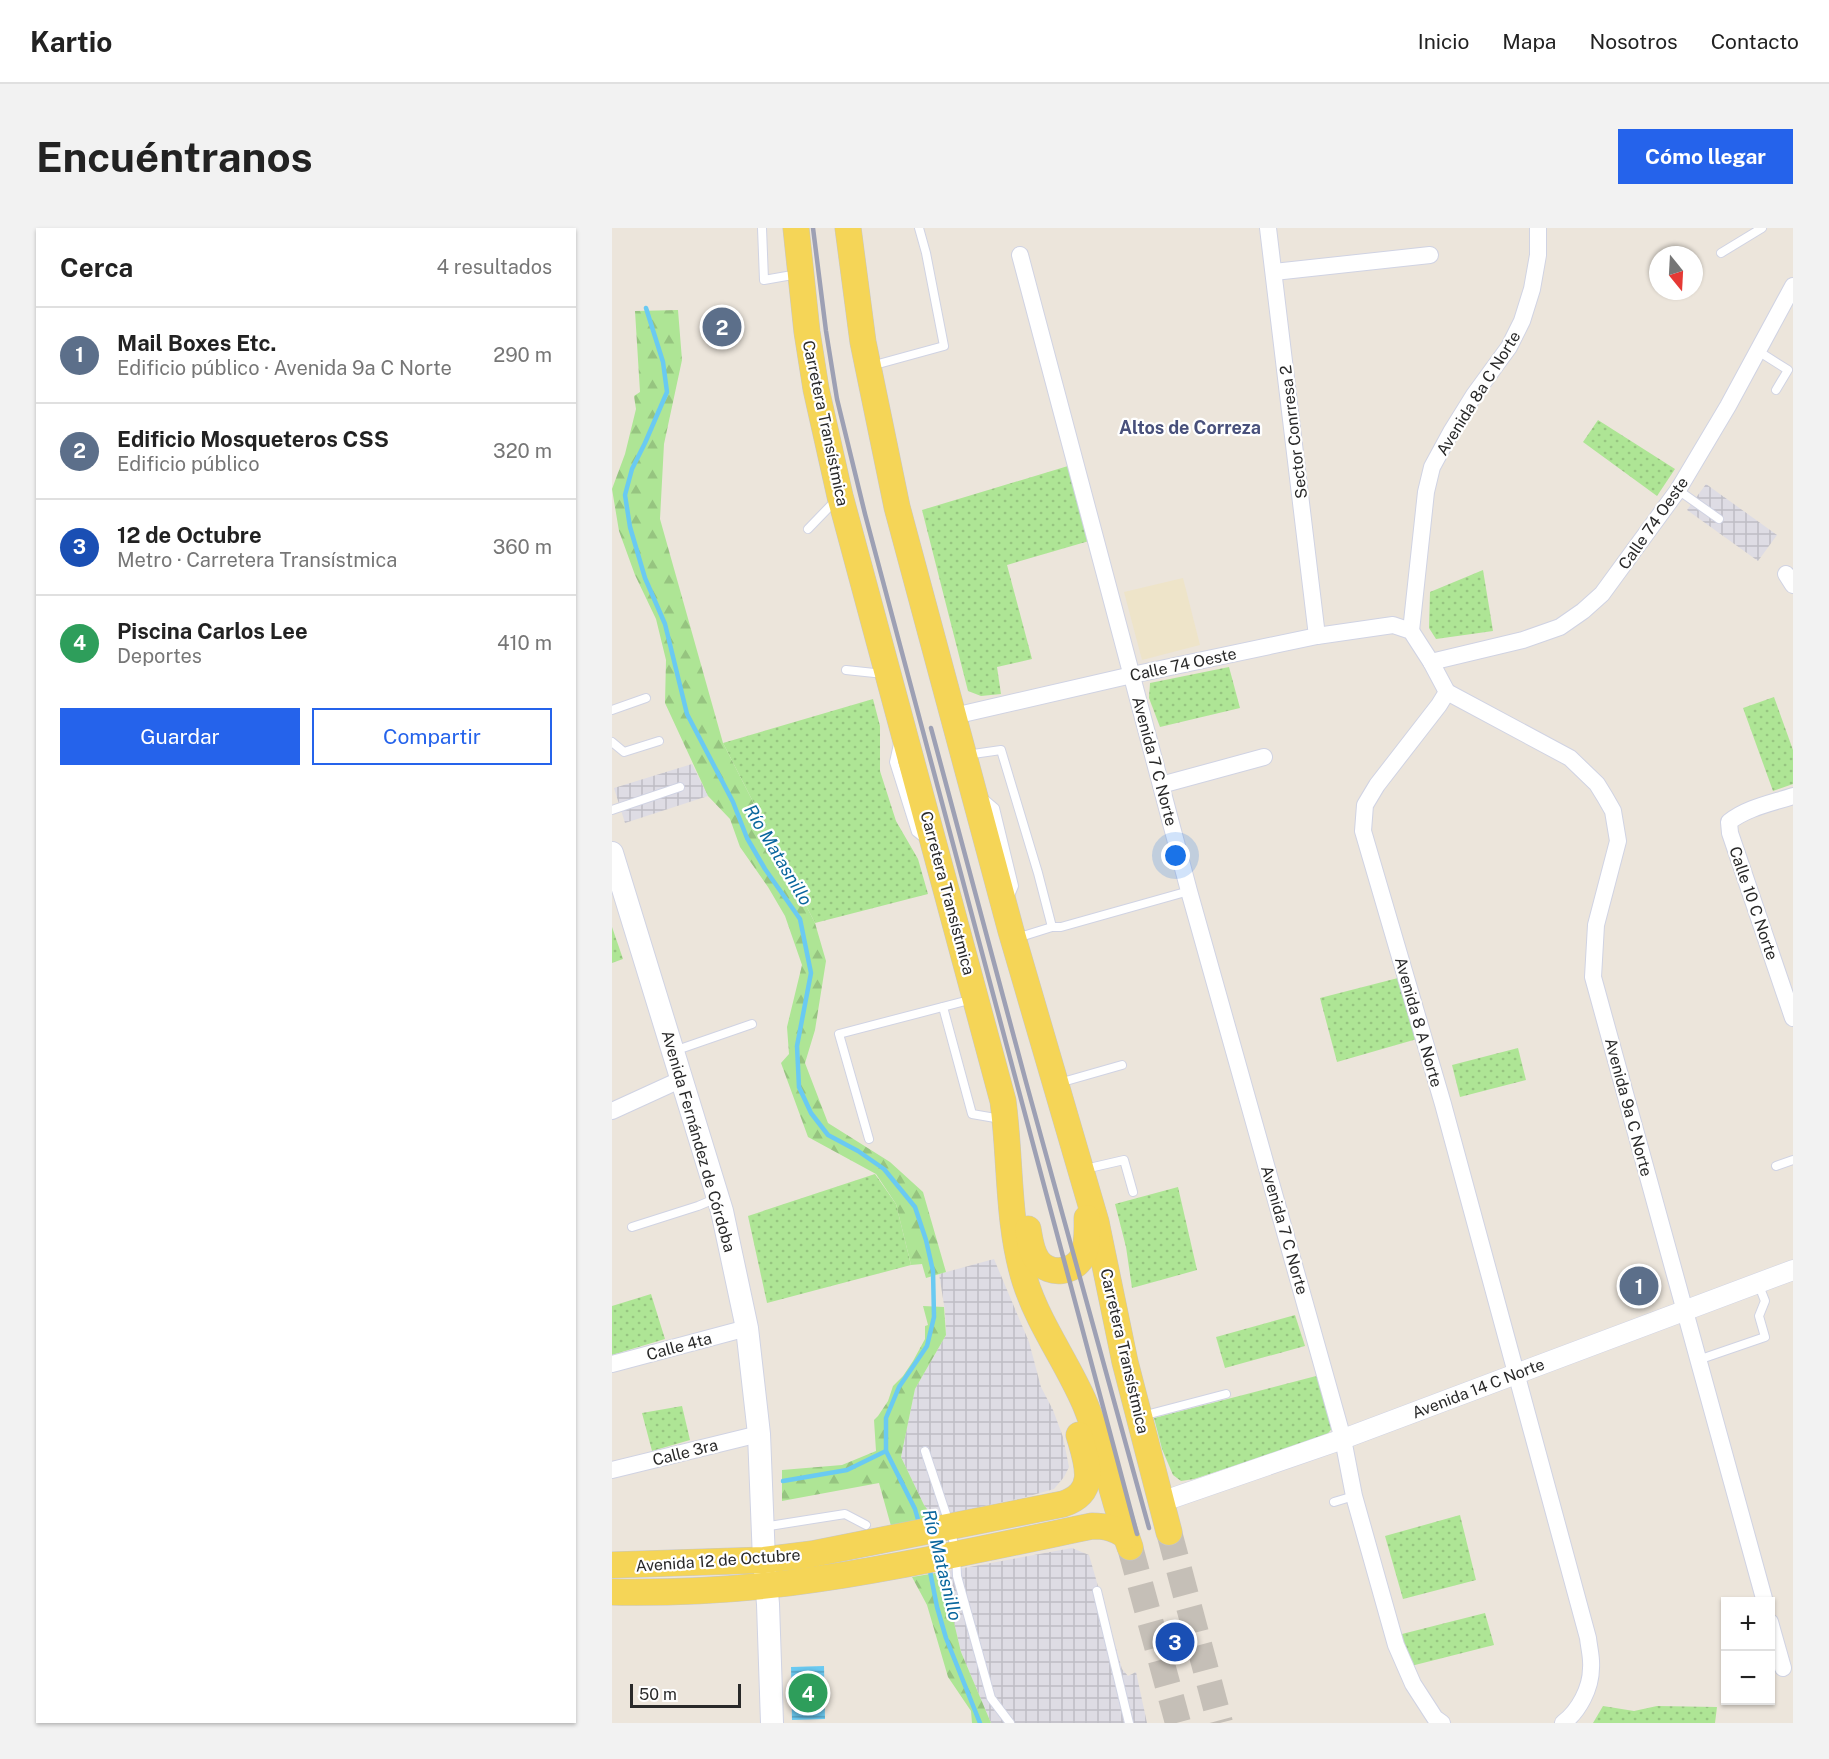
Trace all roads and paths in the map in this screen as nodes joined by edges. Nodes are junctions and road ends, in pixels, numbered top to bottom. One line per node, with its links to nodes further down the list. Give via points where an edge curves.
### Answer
1 (762, 228): 12 (lane, via 764,280)
2 (796, 228): 12 (main road, Carretera Transístmica)
3 (848, 228): 15 (main road, Carretera Transístmica)
4 (919, 228): 15 (lane, via 944,346)
5 (1268, 228): 11 (street, Sector Conrresa 2)
6 (1538, 228): 21 (street, Avenida 8a C Norte, via 1538,255 1522,321 1509,347 1450,432 1432,467)
7 (1762, 228): 8 (lane)
8 (1721, 253)
9 (1020, 255): 26 (street, Avenida 7 C Norte)
10 (1430, 255): 11 (street)
11 (1274, 272): 22 (street, Sector Conrresa 2)
12 (800, 274): 18 (main road, Carretera Transístmica, via 816,389)
13 (1793, 286): 14 (street, Calle 74 Oeste)
14 (1758, 351): 16 (lane, via 1788,370); 17 (street, Calle 74 Oeste)
15 (868, 367): 30 (main road, Carretera Transístmica, via 897,507)
16 (1776, 390)
17 (1678, 490): 19 (lane); 23 (street, Calle 74 Oeste, via 1602,594 1583,611 1560,627 1523,640)
18 (840, 496): 20 (lane); 25 (main road, Carretera Transístmica)
19 (1719, 519)
20 (808, 530)
21 (1411, 631): 22 (street, Calle 74 Oeste, via 1393,625); 23 (street)
22 (1317, 636): 26 (street, Calle 74 Oeste)
23 (1431, 662): 27 (street)
24 (846, 670): 25 (lane)
25 (888, 674): 44 (main road, Carretera Transístmica)
26 (1132, 675): 30 (street, Calle 74 Oeste); 35 (street, Avenida 7 C Norte)
27 (1447, 692): 63 (street, Avenida 9a C Norte, via 1570,758 1597,784 1612,811 1618,841 1596,925 1593,977); 68 (street, Avenida 8 A Norte, via 1377,785 1365,805 1363,831 1443,1104)
28 (646, 698): 29 (lane)
29 (612, 710)
30 (954, 716): 33 (main road, Carretera Transístmica)
31 (659, 741): 32 (lane, via 624,752)
32 (612, 742)
33 (964, 755): 42 (lane, via 1001,750); 43 (main road, Carretera Transístmica)
34 (1264, 757): 35 (street)
35 (1161, 785): 40 (street, Avenida 7 C Norte)
36 (680, 788): 38 (lane)
37 (1793, 796): 46 (street, Calle 10 C Norte, via 1745,812 1729,822)
38 (612, 810)
39 (612, 853): 41 (main road, Avenida Fernández de Córdoba)
40 (1190, 891): 42 (lane); 72 (street, Avenida 7 C Norte)
41 (619, 902): 48 (main road, Avenida Fernández de Córdoba)
42 (1052, 927): 43 (lane)
43 (1013, 939): 51 (main road, Carretera Transístmica)
44 (976, 998): 45 (lane); 53 (main road, Carretera Transístmica, via 999,1081)
45 (943, 1007): 53 (lane, via 972,1114); 54 (lane, via 839,1034)
46 (1793, 1018)
47 (752, 1024): 48 (lane)
48 (674, 1051): 50 (main road, Avenida Fernández de Córdoba)
49 (1122, 1065): 51 (lane)
50 (682, 1079): 52 (street); 59 (main road, Avenida Fernández de Córdoba)
51 (1056, 1084): 57 (main road, Carretera Transístmica)
52 (612, 1111)
53 (1006, 1126): 57 (main road, via 1032,1248 1047,1268 1067,1269 1082,1258 1087,1240); 65 (main road, Carretera Transístmica, via 1012,1215 1020,1261 1033,1302)
54 (869, 1139)
55 (1793, 1160): 56 (lane)
56 (1776, 1167)
57 (1085, 1181): 58 (lane, via 1124,1160); 70 (main road, Carretera Transístmica)
58 (1133, 1192)
59 (718, 1198): 60 (lane); 64 (main road, Avenida Fernández de Córdoba)
60 (633, 1227)
61 (1793, 1270): 62 (street, Avenida 14 C Norte)
62 (1758, 1283): 63 (street, Avenida 14 C Norte); 66 (lane, via 1765,1301 1759,1316 1765,1337)
63 (1684, 1311): 66 (street, Avenida 9a C Norte); 68 (street, Avenida 14 C Norte)
64 (747, 1328): 67 (street, Calle 4ta); 71 (main road, Avenida Fernández de Córdoba)
65 (1050, 1335): 80 (main road, Avenida 12 de Octubre, via 1087,1466 1087,1483 1082,1493 1063,1504); 82 (main road, Carretera Transístmica, via 1089,1415)
66 (1698, 1360): 88 (street, Avenida 9a C Norte)
67 (612, 1364)
68 (1515, 1373): 72 (street, Avenida 14 C Norte); 95 (street, Avenida 8 A Norte, via 1588,1638 1592,1669 1584,1698)
69 (1227, 1394): 70 (lane)
70 (1139, 1416): 76 (main road, Carretera Transístmica)
71 (759, 1434): 74 (street, Calle 3ra); 79 (main road, Avenida Fernández de Córdoba)
72 (1343, 1439): 75 (street, Avenida 7 C Norte); 76 (street, Avenida 14 C Norte)
73 (926, 1451): 80 (lane)
74 (612, 1470)
75 (1354, 1496): 77 (lane); 94 (street, Avenida 7 C Norte, via 1396,1645 1413,1684)
76 (1161, 1502): 81 (main road, Carretera Transístmica)
77 (1334, 1502)
78 (866, 1525): 79 (lane, via 845,1514)
79 (763, 1527): 85 (main road, Avenida Fernández de Córdoba)
80 (942, 1527): 83 (lane); 85 (main road, Avenida 12 de Octubre, via 812,1554)
81 (1169, 1532)
82 (1128, 1542): 83 (main road, Avenida 12 de Octubre, via 1116,1529 1092,1526)
83 (947, 1556): 85 (main road, Avenida 12 de Octubre, via 816,1580); 92 (lane, via 957,1576 991,1698)
84 (612, 1565): 85 (main road, Avenida 12 de Octubre)
85 (766, 1572): 87 (main road, Avenida 12 de Octubre, via 732,1589); 91 (main road, Avenida Fernández de Córdoba)
86 (1097, 1591): 93 (lane)
87 (612, 1592)
88 (1764, 1597)
89 (1775, 1640): 90 (street)
90 (1783, 1668)
91 (772, 1723)
92 (1010, 1723)
93 (1129, 1723)
94 (1442, 1723)
95 (1563, 1723)

